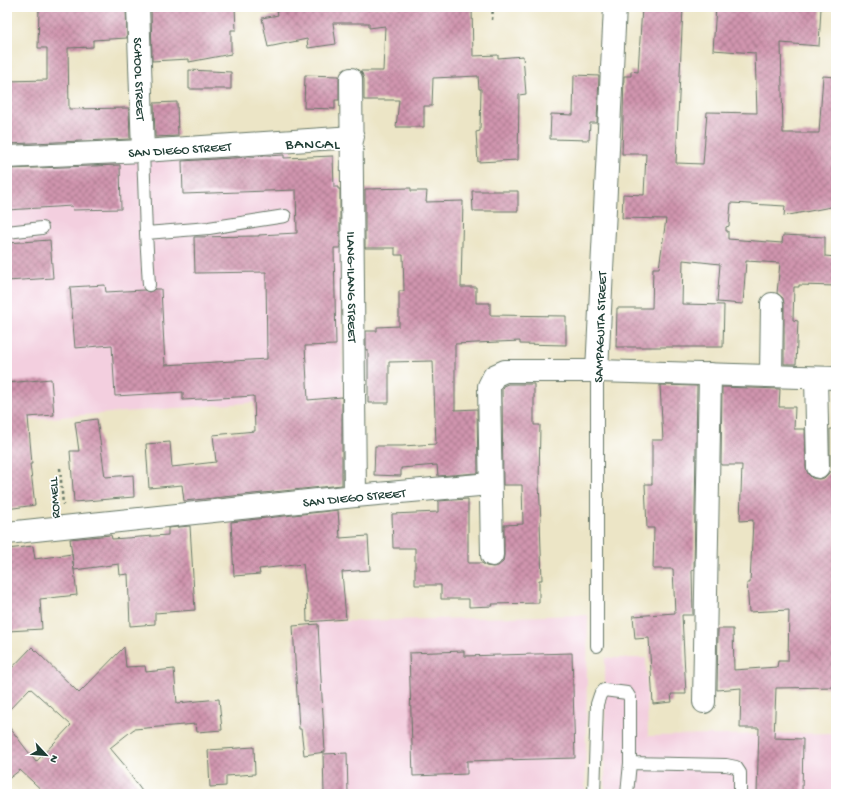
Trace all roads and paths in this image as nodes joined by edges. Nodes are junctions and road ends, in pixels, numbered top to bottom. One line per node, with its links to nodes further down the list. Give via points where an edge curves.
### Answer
1 (138, 7): 7 (street, SCHOOL STREET)
2 (493, 7): 4 (path)
3 (615, 7): 15 (street, SAMPAGUITA STREET)
4 (492, 20)
5 (351, 79): 6 (street, ILANG-ILANG STREET)
6 (353, 138): 7 (street, SAN DIEGO STREET); 22 (street, ILANG-ILANG STREET)
7 (143, 151): 8 (street, SAN DIEGO STREET); 12 (lane)
8 (7, 157)
9 (285, 216): 12 (lane, via 209,228)
10 (42, 228): 11 (lane)
11 (7, 232)
12 (146, 233): 13 (lane)
13 (149, 285)
14 (772, 304): 17 (street)
15 (597, 371): 16 (street); 21 (street, via 505,371 494,376 489,386); 26 (lane, SAMPAGUITA STREET)
16 (710, 374): 17 (street); 27 (street)
17 (771, 376): 18 (street)
18 (826, 378): 19 (street)
19 (818, 467)
20 (60, 468): 23 (path, ROMELL)
21 (490, 484): 22 (street, SAN DIEGO STREET); 25 (street)
22 (355, 496): 23 (street, SAN DIEGO STREET)
23 (65, 527): 24 (street, SAN DIEGO STREET)
24 (7, 533)
25 (492, 555)
26 (597, 646)
27 (704, 702)
28 (630, 763): 29 (lane, via 630,698 627,693 604,690 597,704); 30 (lane); 31 (lane, via 736,767 740,773)
29 (594, 794)
30 (627, 794)
31 (740, 794)

